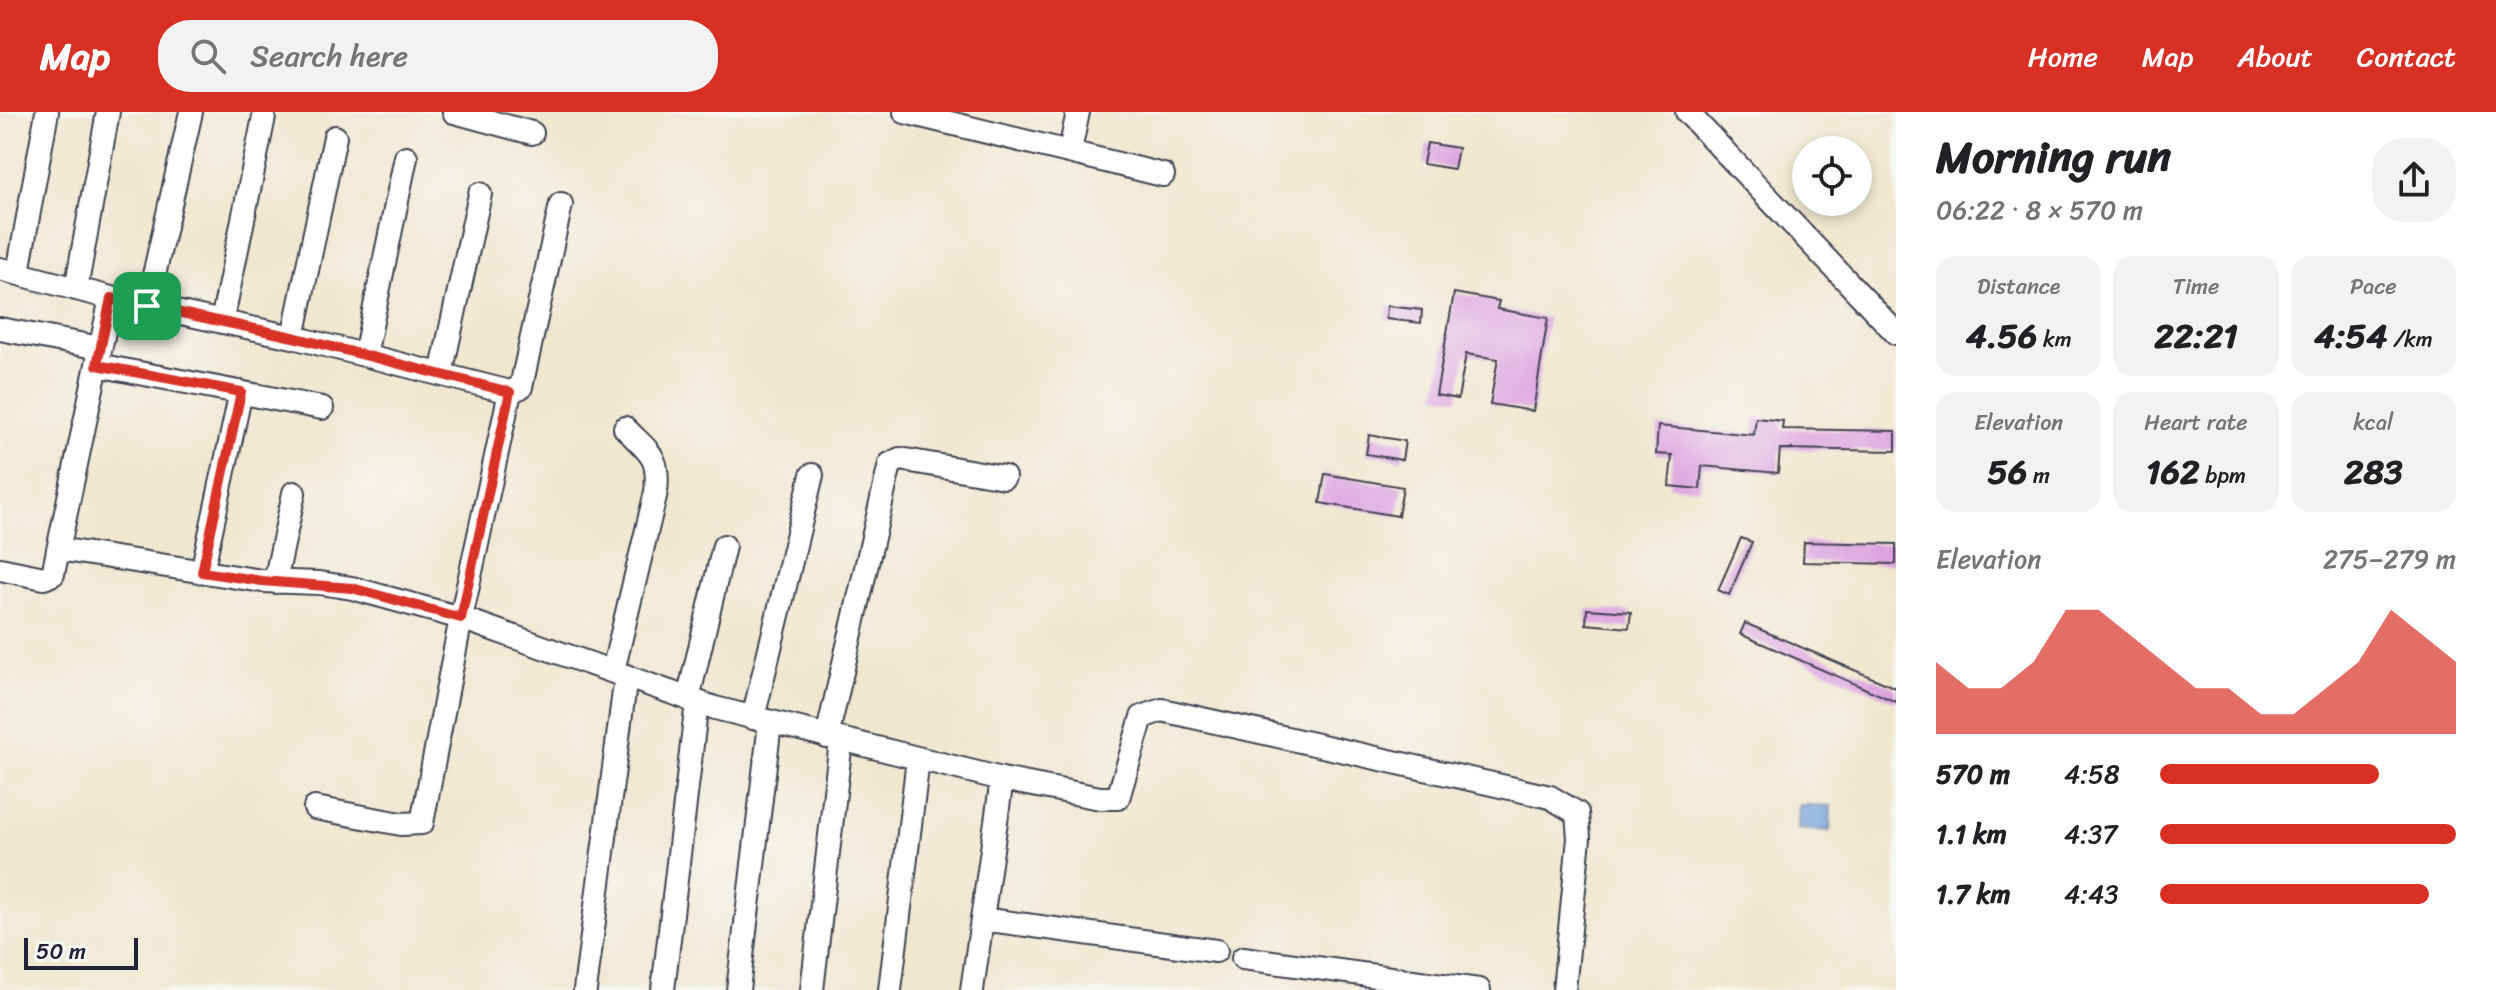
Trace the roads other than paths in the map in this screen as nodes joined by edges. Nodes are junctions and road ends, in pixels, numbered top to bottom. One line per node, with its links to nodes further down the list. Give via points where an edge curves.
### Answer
1 (47, 112): 17 (street)
2 (108, 112): 18 (street)
3 (191, 112): 20 (street)
4 (454, 112): 10 (street)
5 (905, 112): 9 (street)
6 (1078, 112): 12 (street)
7 (1687, 112): 23 (street)
8 (264, 117): 21 (street)
9 (970, 120): 12 (street)
10 (532, 133)
11 (335, 137): 24 (street)
12 (1070, 151): 14 (street)
13 (406, 157): 25 (street)
14 (1163, 175)
15 (480, 194): 27 (street)
16 (561, 204): 29 (street, via 521,387)
17 (9, 271): 18 (street)
18 (76, 289): 19 (street)
19 (111, 298): 20 (street); 26 (street)
20 (147, 306): 21 (street)
21 (222, 322): 24 (street)
22 (0, 329): 26 (street)
23 (1896, 333)
24 (293, 337): 25 (street)
25 (365, 355): 27 (street)
26 (99, 357): 28 (street); 36 (street)
27 (441, 374): 29 (street)
28 (241, 392): 30 (street); 38 (street)
29 (510, 392): 40 (street)
30 (322, 408)
31 (625, 428): 41 (street, via 655,459 658,474)
32 (812, 475): 43 (street)
33 (1004, 477): 44 (street, via 900,459 890,464)
34 (294, 493): 39 (street)
35 (724, 546): 42 (street)
36 (58, 549): 37 (street, via 50,577); 38 (street)
37 (0, 569)
38 (202, 572): 39 (street)
39 (275, 582): 40 (street, via 352,588)
40 (461, 618): 41 (street); 47 (street, via 422,823)
41 (620, 673): 42 (street); 51 (street)
42 (692, 700): 43 (street); 52 (street)
43 (761, 721): 44 (street); 53 (street)
44 (834, 739): 45 (street); 54 (street)
45 (918, 759): 46 (street); 55 (street)
46 (1002, 779): 48 (street); 58 (street, via 1118,798 1142,717 1162,710 1550,797 1577,813 1579,838)
47 (315, 808)
48 (982, 919): 49 (street); 56 (street)
49 (1216, 951)
50 (1243, 958): 57 (street)
51 (585, 990)
52 (663, 990)
53 (738, 990)
54 (812, 990)
55 (890, 990)
56 (972, 990)
57 (1479, 990)
58 (1564, 990)

